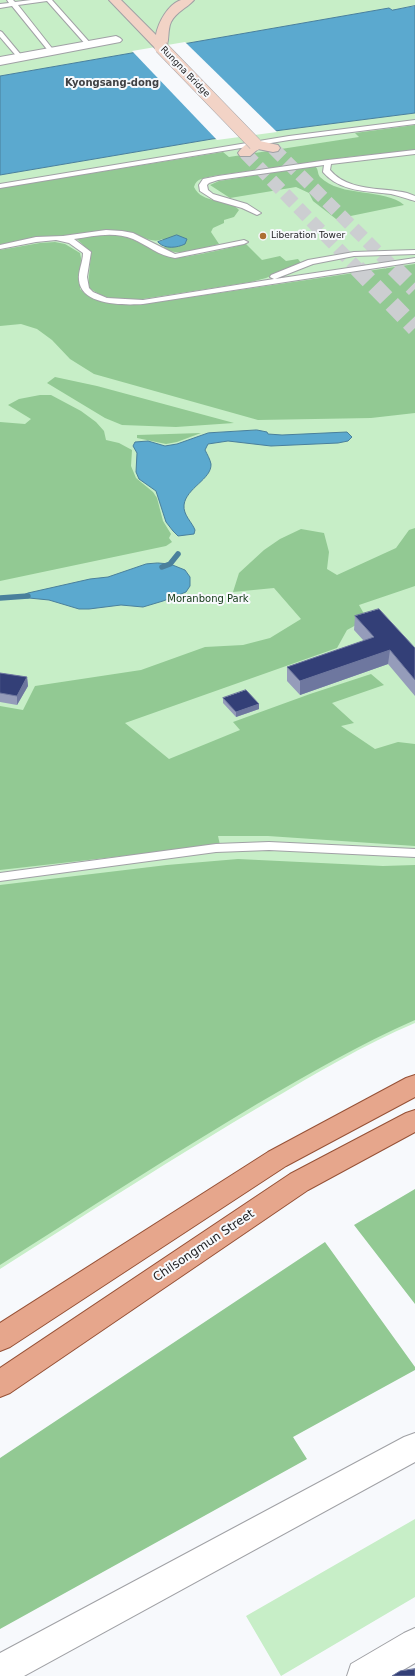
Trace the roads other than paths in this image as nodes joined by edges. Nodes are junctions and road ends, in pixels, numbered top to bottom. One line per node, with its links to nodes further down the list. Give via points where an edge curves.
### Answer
1 (45, 0): 5 (lane)
2 (48, 0): 9 (lane)
3 (115, 0): 10 (main road, Rungna Bridge)
4 (188, 0): 10 (main road, via 165,20)
5 (12, 2): 6 (lane); 11 (lane)
6 (0, 6)
7 (0, 33): 12 (lane)
8 (116, 40): 9 (street)
9 (89, 45): 11 (street)
10 (161, 47): 15 (main road, Rungna Bridge, bridge, via 250,148)
11 (52, 52): 12 (street)
12 (20, 57): 13 (street)
13 (0, 61)
14 (415, 122): 18 (lane, via 289,138)
15 (273, 148)
16 (415, 152): 17 (lane)
17 (328, 162): 19 (lane, via 326,170 338,182 352,187 398,192); 20 (lane, via 218,178 203,185 204,191 210,196 251,207)
18 (0, 186)
19 (415, 199)
20 (257, 213)
21 (64, 238): 22 (lane, via 119,233 130,235 175,256); 23 (lane); 26 (lane, via 73,241 87,252 83,282 85,288 96,297 109,301 143,302)
22 (244, 242)
23 (0, 247)
24 (415, 252): 26 (lane, via 365,253 311,262)
25 (415, 260): 26 (lane)
26 (256, 285)
27 (415, 853): 28 (lane, via 269,846 216,848)
28 (0, 877)
29 (415, 1085): 31 (main road, via 276,1159)
30 (415, 1120): 32 (main road, Chilsongmun Street, via 299,1182)
31 (0, 1338)
32 (0, 1384)
33 (415, 1447): 35 (street)
34 (415, 1644): 36 (street)
35 (0, 1671)
36 (363, 1676)

